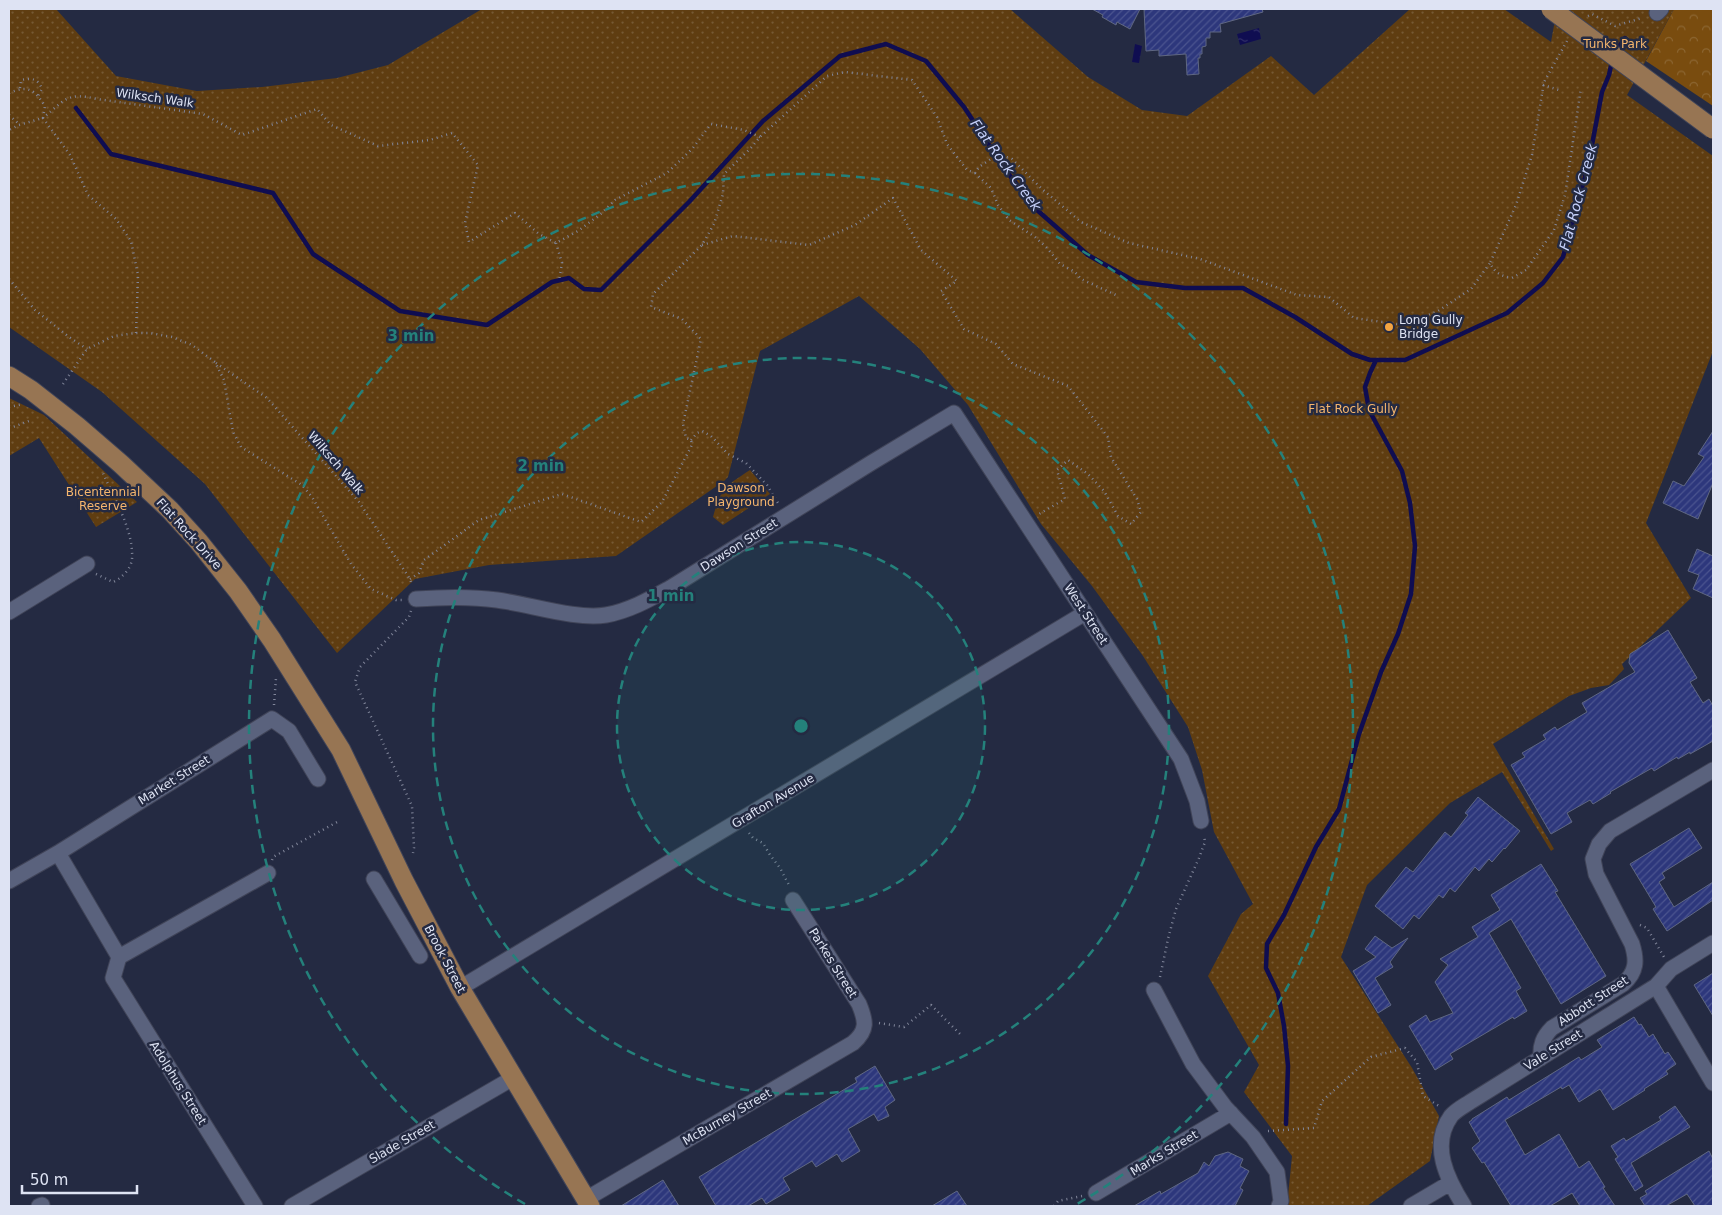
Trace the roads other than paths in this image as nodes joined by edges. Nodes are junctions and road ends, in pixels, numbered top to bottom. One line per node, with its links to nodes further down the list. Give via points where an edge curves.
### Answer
1 (1551, 9): 2 (main road, bridge)
2 (1713, 129)
3 (9, 376): 9 (main road, Flat Rock Drive, via 77,426 170,510 238,591)
4 (954, 413): 6 (street, Dawson Street, via 670,588 606,615 587,616 463,596); 8 (street, West Street)
5 (87, 564): 7 (street)
6 (416, 598)
7 (9, 612)
8 (1085, 613): 12 (street, West Street, via 1181,760 1197,801); 24 (street, Grafton Avenue)
9 (313, 704): 18 (main road, Brook Street, via 341,750)
10 (1713, 770): 27 (street, Abbott Street, via 1610,831 1599,844 1594,859 1596,874 1632,944 1636,963 1624,984 1552,1028 1541,1042)
11 (318, 779): 13 (street, Market Street, via 289,731 272,719)
12 (1201, 822)
13 (58, 852): 16 (street, Market Street); 22 (street)
14 (268, 873): 22 (street)
15 (374, 879): 19 (street)
16 (9, 881)
17 (793, 900): 26 (street, Parkes Street, via 859,1004)
18 (416, 903): 19 (street); 24 (main road, Brook Street)
19 (394, 912): 21 (street)
20 (1713, 944): 23 (street, Vale Street, via 1671,969)
21 (420, 956)
22 (119, 958): 34 (street, Adolphus Street, via 113,978)
23 (1656, 986): 27 (street, Vale Street); 29 (street)
24 (460, 988): 28 (main road, Brook Street)
25 (1154, 990): 30 (street, via 1193,1064)
26 (864, 1025): 33 (street, McBurney Street, via 860,1037 853,1043)
27 (1541, 1058): 31 (street, Vale Street, via 1452,1114 1442,1131 1440,1151)
28 (512, 1078): 33 (main road, Brook Street); 35 (street, Slade Street)
29 (1713, 1084)
30 (1231, 1112): 32 (street, Marks Street); 36 (street, via 1277,1172)
31 (1450, 1183): 37 (street); 38 (street)
32 (1096, 1193)
33 (588, 1203)
34 (255, 1206)
35 (292, 1206)
36 (1279, 1206)
37 (1412, 1206)
38 (1464, 1206)

